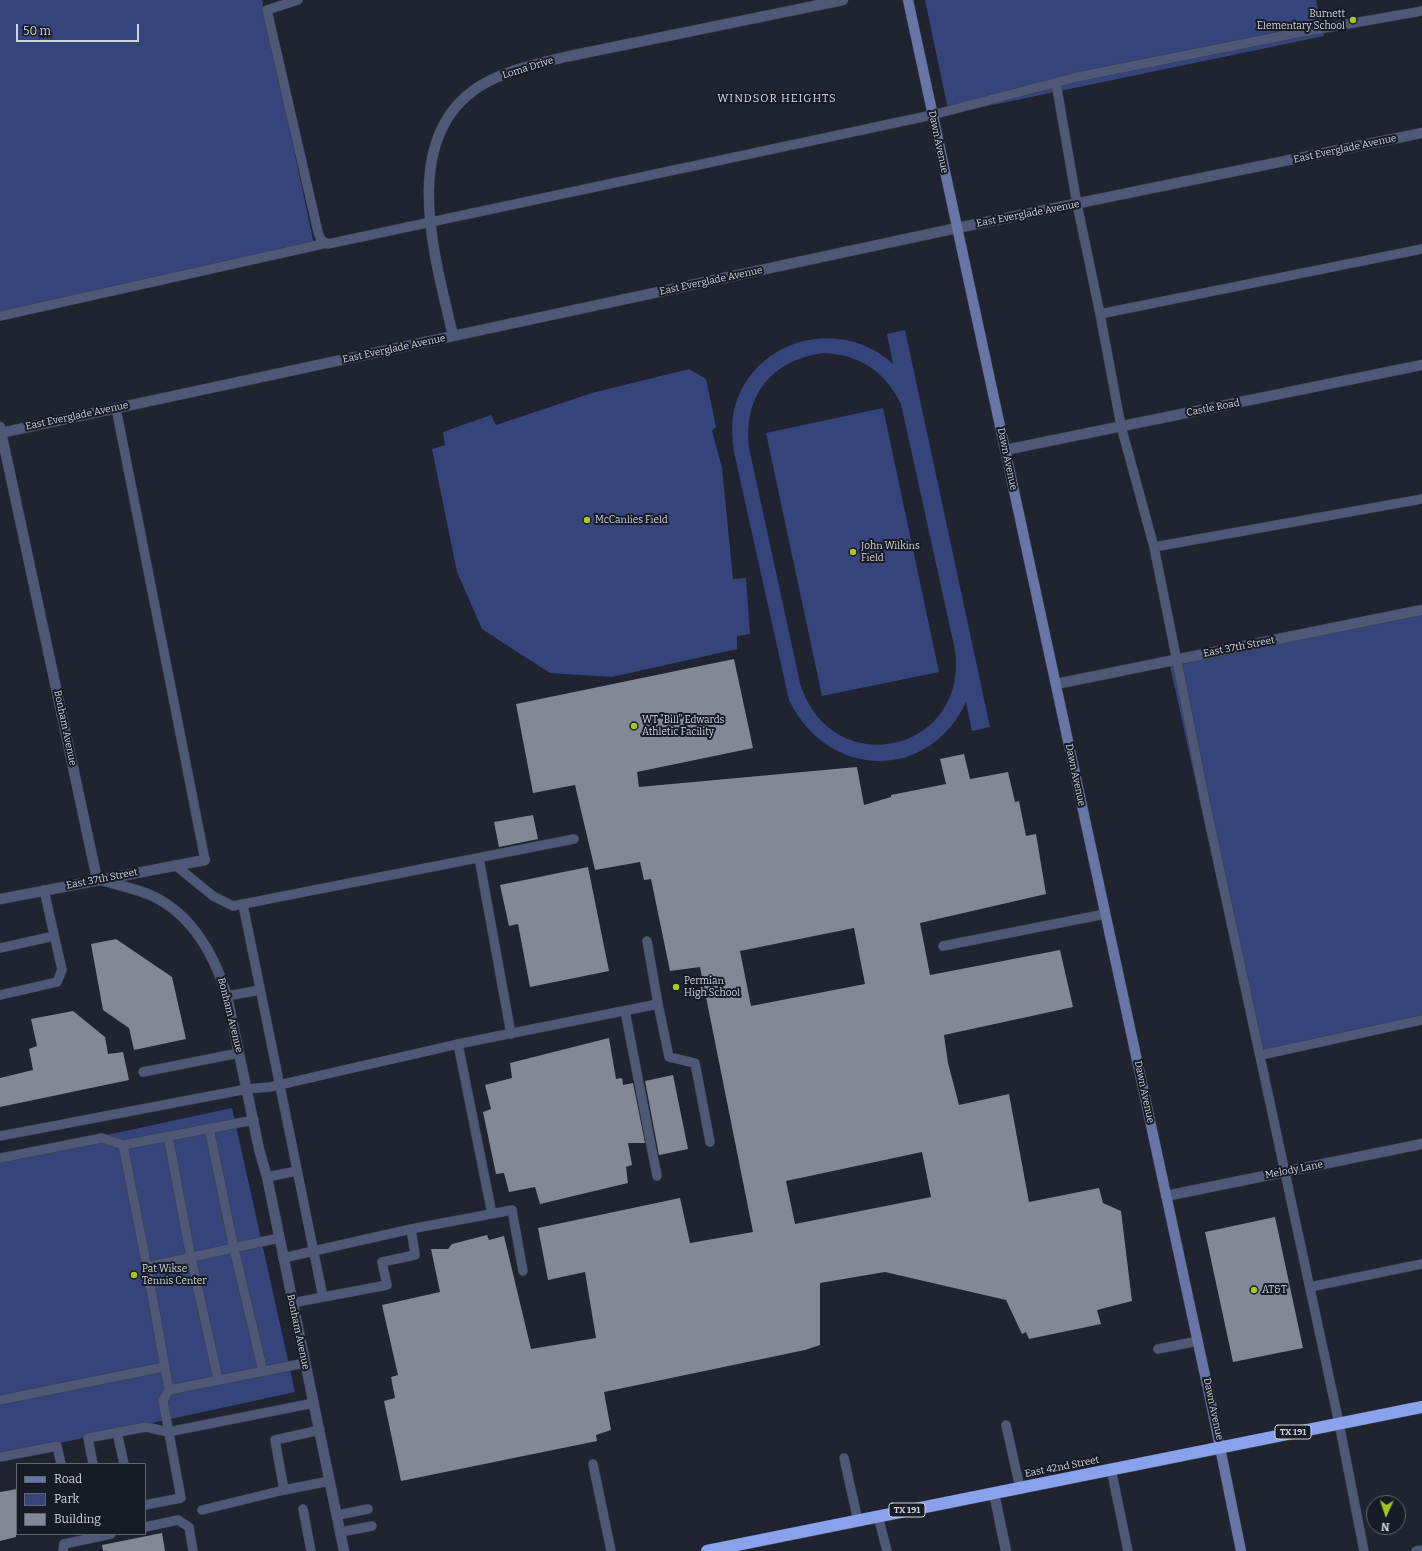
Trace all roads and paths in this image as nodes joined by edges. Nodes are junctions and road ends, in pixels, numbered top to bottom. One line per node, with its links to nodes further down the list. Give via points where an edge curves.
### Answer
1 (264, 0): 5 (lane)
2 (298, 0): 5 (lane)
3 (843, 0): 11 (street, Loma Drive, via 565,57 525,67 478,87 450,114 440,132 429,170)
4 (908, 0): 8 (street, Dawn Avenue)
5 (267, 10): 13 (lane, via 318,232 321,240)
6 (1422, 11): 7 (lane, via 1297,33)
7 (1056, 83): 8 (lane); 10 (lane)
8 (932, 115): 11 (lane); 12 (street, Dawn Avenue)
9 (1422, 133): 10 (street, East Everglade Avenue)
10 (1077, 204): 12 (street, East Everglade Avenue); 15 (lane)
11 (431, 223): 13 (lane, via 339,243); 17 (street, Loma Drive)
12 (957, 228): 17 (street, East Everglade Avenue); 22 (street, Dawn Avenue)
13 (327, 243): 16 (lane)
14 (1422, 249): 15 (lane)
15 (1100, 314): 20 (lane)
16 (0, 316)
17 (453, 336): 19 (street, East Everglade Avenue)
18 (1422, 365): 20 (street, Castle Road)
19 (116, 408): 21 (street, East Everglade Avenue); 30 (lane)
20 (1121, 426): 22 (street, Castle Road); 24 (lane)
21 (0, 431): 32 (street, Bonham Avenue)
22 (1005, 450): 27 (street, Dawn Avenue)
23 (1422, 499): 24 (lane)
24 (1154, 547): 26 (lane)
25 (1422, 610): 26 (street, East 37th Street)
26 (1176, 660): 27 (street, East 37th Street); 50 (lane)
27 (1056, 684): 36 (street, Dawn Avenue)
28 (574, 839): 29 (lane)
29 (479, 858): 35 (lane); 47 (lane)
30 (205, 860): 31 (street, East 37th Street)
31 (175, 865): 32 (street, East 37th Street); 35 (lane, via 213,896 233,906)
32 (97, 880): 33 (street, East 37th Street); 43 (street, Bonham Avenue, via 149,895 184,919 211,952)
33 (44, 890): 34 (street, East 37th Street); 37 (lane)
34 (0, 899)
35 (243, 905): 41 (lane)
36 (1105, 914): 39 (lane); 66 (street, Dawn Avenue)
37 (54, 936): 40 (lane); 42 (lane, via 62,970 57,982)
38 (647, 942): 44 (lane)
39 (944, 946)
40 (0, 948)
41 (260, 990): 43 (lane); 52 (lane)
42 (0, 995)
43 (227, 996): 49 (street, Bonham Avenue)
44 (658, 1004): 45 (lane); 58 (lane, via 669,1057 694,1063)
45 (625, 1011): 47 (lane); 64 (lane)
46 (1422, 1020): 50 (lane)
47 (511, 1034): 48 (lane)
48 (458, 1044): 52 (lane); 67 (lane)
49 (239, 1053): 51 (lane); 53 (street, Bonham Avenue)
50 (1261, 1055): 63 (lane)
51 (143, 1072)
52 (280, 1085): 53 (lane); 62 (lane)
53 (247, 1089): 54 (street, Bonham Avenue); 56 (lane)
54 (254, 1120): 55 (lane); 65 (street, Bonham Avenue)
55 (210, 1128): 57 (lane); 70 (lane)
56 (0, 1136)
57 (168, 1136): 60 (lane); 72 (lane)
58 (710, 1142)
59 (1422, 1144): 63 (street, Melody Lane)
60 (123, 1145): 61 (lane, via 102,1138); 75 (lane)
61 (0, 1158)
62 (297, 1171): 65 (lane); 71 (lane)
63 (1286, 1172): 66 (street, Melody Lane); 77 (lane)
64 (657, 1176)
65 (267, 1177): 69 (street, Bonham Avenue)
66 (1166, 1196): 80 (street, Dawn Avenue)
67 (492, 1214): 68 (lane); 76 (lane, via 512,1210)
68 (411, 1229): 71 (lane); 78 (lane, via 415,1255 382,1262 387,1284)
69 (279, 1238): 70 (lane); 73 (street, Bonham Avenue)
70 (234, 1249): 72 (lane); 84 (lane)
71 (314, 1252): 73 (lane); 78 (lane)
72 (191, 1258): 75 (lane); 85 (lane)
73 (283, 1258): 79 (street, Bonham Avenue)
74 (1422, 1264): 77 (lane)
75 (147, 1267): 83 (lane)
76 (523, 1271)
77 (1310, 1287): 90 (lane)
78 (323, 1297): 79 (lane)
79 (292, 1303): 82 (street, Bonham Avenue)
80 (1198, 1341): 81 (lane); 95 (street, Dawn Avenue)
81 (1158, 1349)
82 (305, 1363): 84 (lane); 88 (street, Bonham Avenue)
83 (164, 1367): 86 (lane); 87 (lane)
84 (263, 1371): 85 (lane)
85 (218, 1379): 86 (lane)
86 (169, 1390): 94 (lane, via 163,1401)
87 (0, 1400)
88 (314, 1403): 92 (street, Bonham Avenue); 94 (lane)
89 (1422, 1407): 90 (highway, East 42nd Street / TX 191)
90 (1339, 1423): 95 (highway, East 42nd Street / TX 191); 129 (lane)
91 (1006, 1425): 104 (lane)
92 (320, 1430): 103 (street, Bonham Avenue); 105 (lane, via 275,1440)
93 (117, 1432): 94 (lane, via 146,1427); 99 (lane, via 88,1438); 100 (lane)
94 (168, 1432): 107 (lane, via 181,1498)
95 (1221, 1447): 102 (highway, East 42nd Street / TX 191); 128 (street, Dawn Avenue)
96 (0, 1457): 98 (lane, via 57,1446)
97 (844, 1458): 113 (lane)
98 (61, 1463)
99 (93, 1463)
100 (124, 1463)
101 (593, 1464): 123 (lane)
102 (1111, 1469): 104 (highway, East 42nd Street / TX 191); 127 (lane)
103 (330, 1481): 105 (lane); 111 (street, Bonham Avenue)
104 (1020, 1488): 106 (highway, East 42nd Street / TX 191)
105 (284, 1490): 110 (lane)
106 (994, 1493): 112 (highway, East 42nd Street / TX 191); 126 (street)
107 (146, 1505)
108 (302, 1509): 121 (lane)
109 (368, 1509): 111 (lane)
110 (202, 1510)
111 (338, 1514): 116 (street, Bonham Avenue)
112 (878, 1516): 113 (highway, East 42nd Street / TX 191); 125 (lane)
113 (858, 1521): 124 (highway, East 42nd Street / TX 191)
114 (372, 1526): 116 (lane)
115 (146, 1527): 120 (lane, via 178,1520 189,1527)
116 (341, 1532): 122 (street, Bonham Avenue)
117 (106, 1535): 118 (lane)
118 (64, 1547)
119 (1422, 1550): 130 (lane)
120 (193, 1551)
121 (311, 1551)
122 (344, 1551)
123 (611, 1551)
124 (707, 1551)
125 (887, 1551)
126 (1006, 1551)
127 (1128, 1551)
128 (1241, 1551)
129 (1364, 1551)
130 (1416, 1551)

